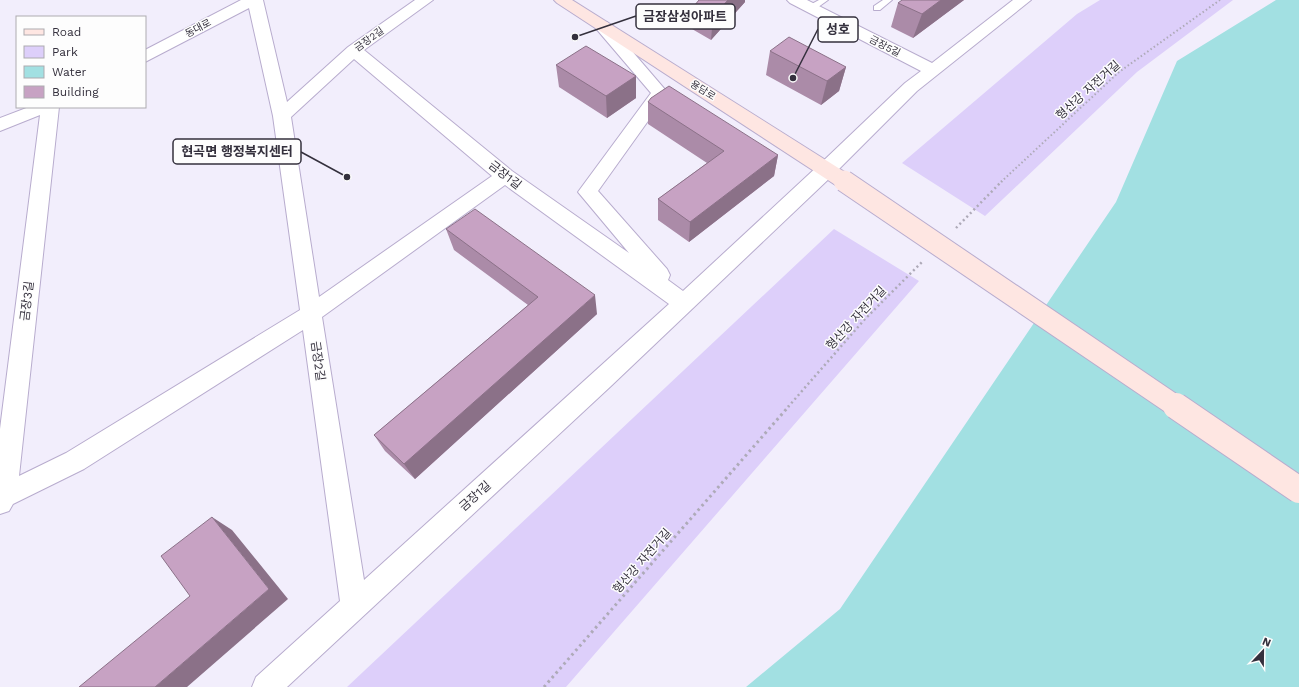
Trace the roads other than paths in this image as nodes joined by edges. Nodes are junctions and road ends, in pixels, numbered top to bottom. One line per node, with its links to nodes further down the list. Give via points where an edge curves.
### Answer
1 (252, 0): 12 (street, 동대로)
2 (255, 0): 16 (street, 금장2길)
3 (425, 0): 11 (street, 금장2길)
4 (562, 0): 10 (main road, 용담로)
5 (795, 0): 8 (street, 금장5길)
6 (888, 0): 9 (lane)
7 (1023, 0): 13 (street, 금장1길)
8 (817, 4): 13 (street, 금장5길)
9 (877, 8)
10 (601, 25): 18 (main road, 용담로); 20 (street, via 660,93 587,192)
11 (354, 50): 16 (street, 금장2길); 19 (street, 금장1길)
12 (146, 55)
13 (933, 70): 18 (street, 금장1길, via 911,87)
14 (42, 108): 17 (street)
15 (50, 108): 23 (street, 금장3길)
16 (282, 116): 21 (street, 금장2길)
17 (0, 125)
18 (836, 175): 20 (street, 금장1길); 22 (main road, 용담로, bridge)
19 (506, 176): 20 (street, 금장1길); 21 (street, 금장3길)
20 (684, 303): 24 (street, 금장1길)
21 (311, 314): 23 (street, 금장3길, via 75,461); 24 (street, 금장2길)
22 (1299, 490)
23 (1, 498)
24 (354, 606): 25 (street, 금장1길)
25 (266, 687)

